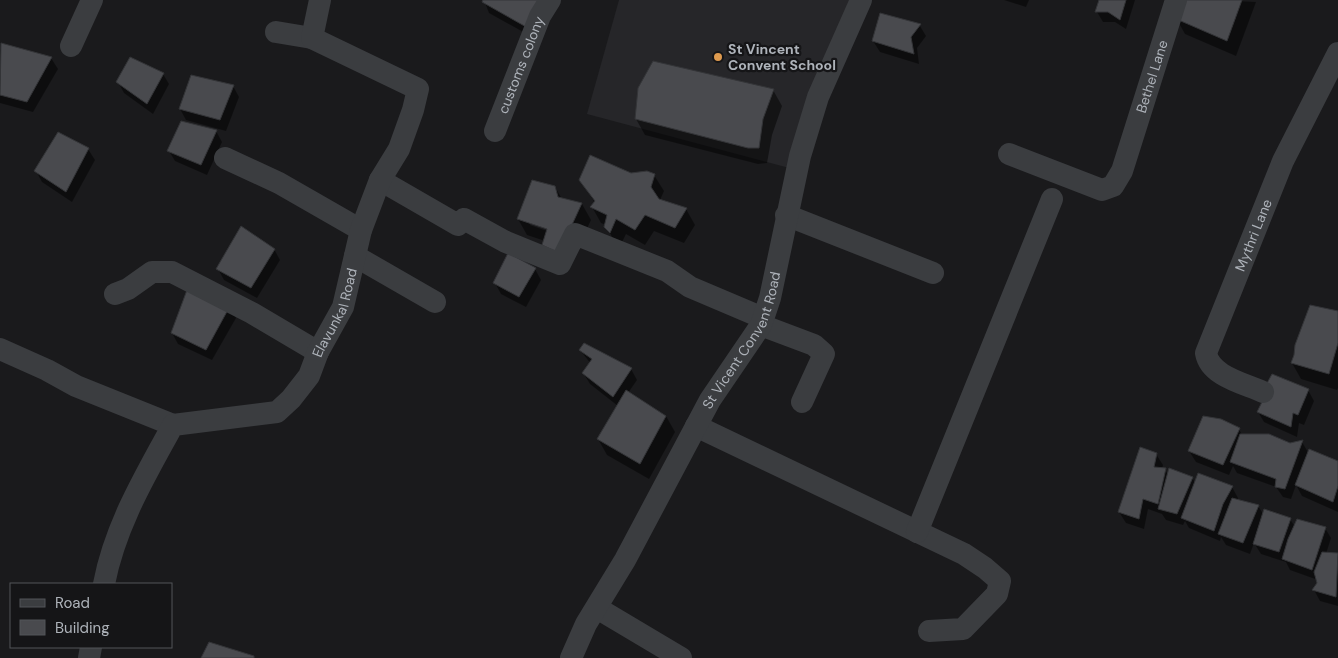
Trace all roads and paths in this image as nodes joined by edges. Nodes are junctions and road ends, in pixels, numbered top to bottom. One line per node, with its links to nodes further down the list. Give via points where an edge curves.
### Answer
1 (92, 0): 8 (street)
2 (320, 0): 7 (street)
3 (550, 0): 10 (street, customs colony, via 540,16)
4 (861, 0): 15 (street, St Vicent Convent Road, via 818,96)
5 (1176, 0): 11 (street, Bethel Lane, via 1128,155 1113,186 1102,190)
6 (276, 32): 7 (street)
7 (312, 38): 13 (street, Elavunkal Road, via 418,89 398,149)
8 (71, 46)
9 (1338, 53): 24 (street, Mythri Lane, via 1284,161 1206,353 1207,362 1216,371)
10 (494, 131)
11 (1008, 154)
12 (225, 158): 16 (street, via 279,183)
13 (380, 180): 16 (street, Elavunkal Road); 21 (street, via 458,225 464,218 506,242 560,264 576,234 667,271 690,287)
14 (1052, 199): 28 (street)
15 (786, 215): 18 (street); 21 (street, St Vicent Convent Road, via 770,298)
16 (361, 230): 17 (street, Elavunkal Road)
17 (356, 256): 20 (street); 23 (street, Elavunkal Road, via 344,307)
18 (932, 273)
19 (115, 294): 23 (street, via 152,272 172,272)
20 (435, 302)
21 (762, 321): 25 (street, via 814,345 824,354); 27 (street, St Vicent Convent Road)
22 (0, 349): 26 (street, via 83,389)
23 (318, 352): 26 (street, Elavunkal Road, via 309,376 277,412)
24 (1263, 392)
25 (802, 402)
26 (173, 425): 29 (street, via 127,512 110,554)
27 (696, 426): 28 (street); 30 (street, St Vicent Convent Road)
28 (917, 532): 31 (street, via 964,554 1000,582 997,594 962,629)
29 (104, 583)
30 (597, 608): 32 (street, St Vicent Convent Road); 33 (street)
31 (929, 631)
32 (571, 658)
33 (681, 658)

